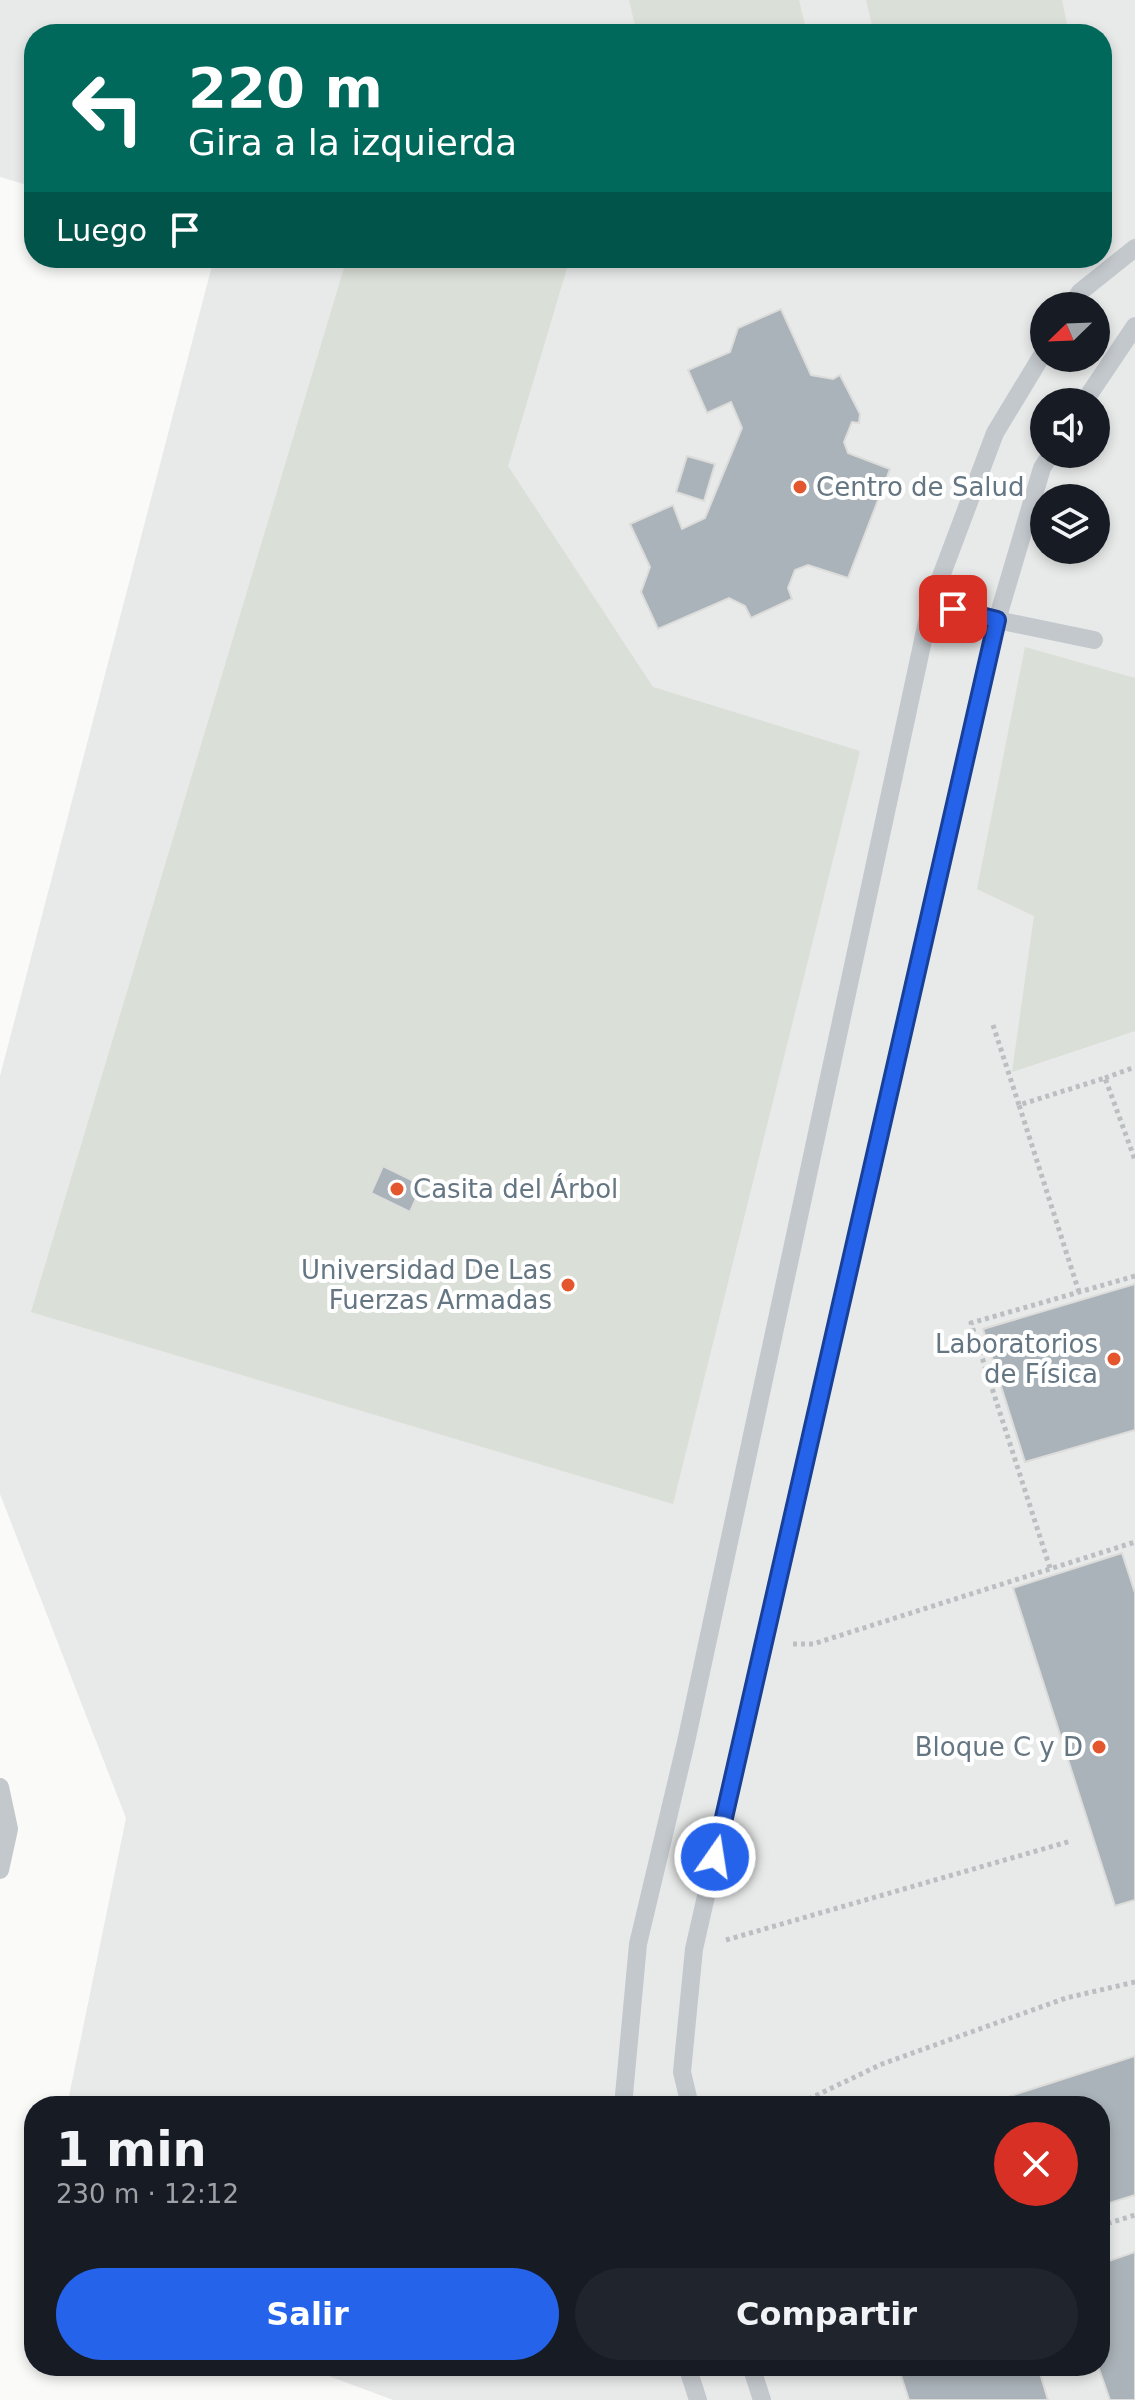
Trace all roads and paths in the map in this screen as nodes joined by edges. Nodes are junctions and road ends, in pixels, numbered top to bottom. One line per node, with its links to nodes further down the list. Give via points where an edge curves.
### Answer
1 (1135, 248): 2 (lane)
2 (1112, 266)
3 (1110, 268): 4 (lane)
4 (1080, 292)
5 (1135, 326): 7 (lane)
6 (1032, 372): 9 (lane, via 995,433)
7 (1093, 388)
8 (1042, 468): 10 (lane)
9 (931, 603): 10 (lane); 27 (lane, via 638,1944)
10 (997, 620): 11 (lane); 21 (lane)
11 (1094, 640)
12 (993, 1025): 15 (path)
13 (1135, 1067): 14 (path)
14 (1105, 1078): 15 (path); 16 (path)
15 (1019, 1105): 18 (path)
16 (1135, 1160)
17 (1135, 1276): 18 (path)
18 (1079, 1292): 20 (path, via 971,1323)
19 (1135, 1542): 20 (path)
20 (1050, 1568): 21 (path, via 813,1644)
21 (764, 1643): 25 (lane)
22 (0, 1787): 24 (lane, via 9,1829)
23 (1071, 1841): 25 (path)
24 (0, 1870)
25 (694, 1949): 28 (lane, via 682,2072)
26 (1135, 1982): 29 (path, via 1066,1998 882,2064)
27 (624, 2096)
28 (688, 2096)
29 (815, 2096)
30 (1135, 2215): 31 (path)
31 (1110, 2223)
32 (690, 2376): 34 (lane)
33 (754, 2376): 35 (lane)
34 (698, 2400)
35 (762, 2400)

